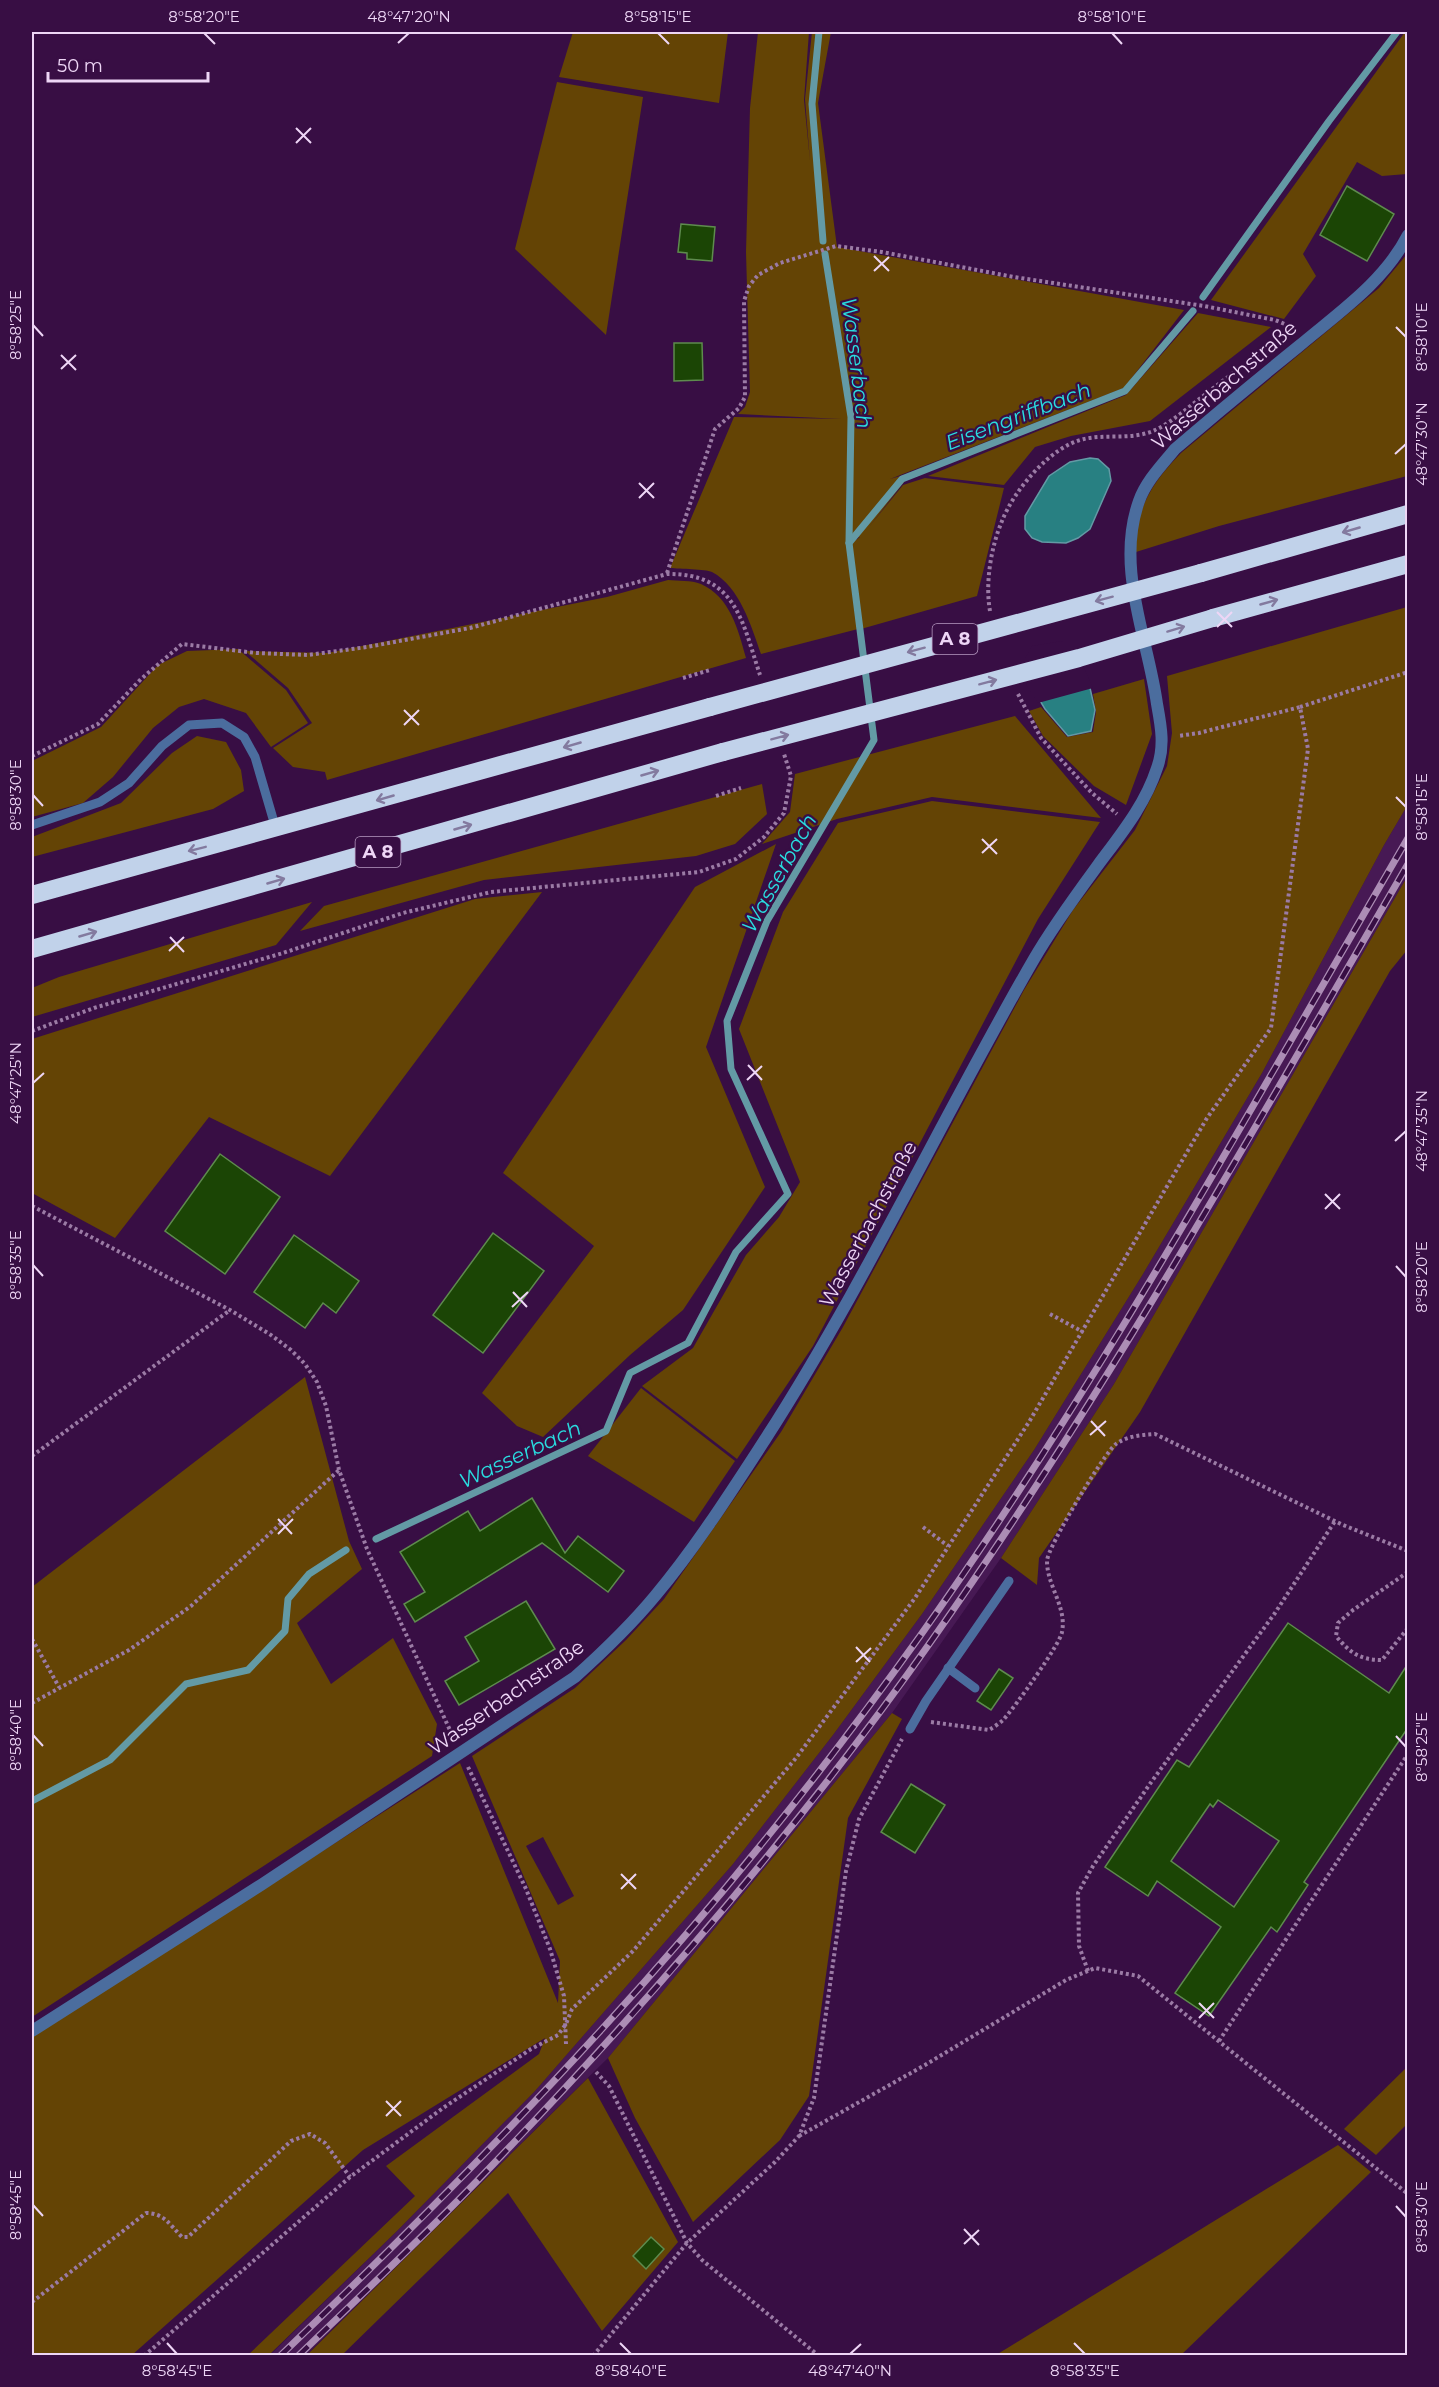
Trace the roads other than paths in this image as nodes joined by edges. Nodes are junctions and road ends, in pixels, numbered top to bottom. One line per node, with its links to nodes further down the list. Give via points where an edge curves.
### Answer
1 (1407, 235): 12 (street, Wasserbachstraße, via 1380,274 1175,449 1153,475 1139,501 1130,542 1134,596 1153,672 1162,739 1159,763 1148,792 1035,956 840,1317 693,1547 617,1639 575,1677)
2 (1407, 514): 5 (highway, A 8, one-way to 5, bridge)
3 (1407, 564): 7 (highway, A 8, one-way to 3, bridge, via 723,752 1067,661)
4 (32, 825): 5 (lane, via 100,802 129,783 162,746 189,725 222,723 244,736 255,757)
5 (276, 829): 6 (highway, A 8, one-way to 6)
6 (32, 895)
7 (32, 950)
8 (1010, 1581): 9 (lane)
9 (948, 1668): 10 (lane); 11 (lane)
10 (975, 1688)
11 (910, 1729)
12 (32, 2031)

